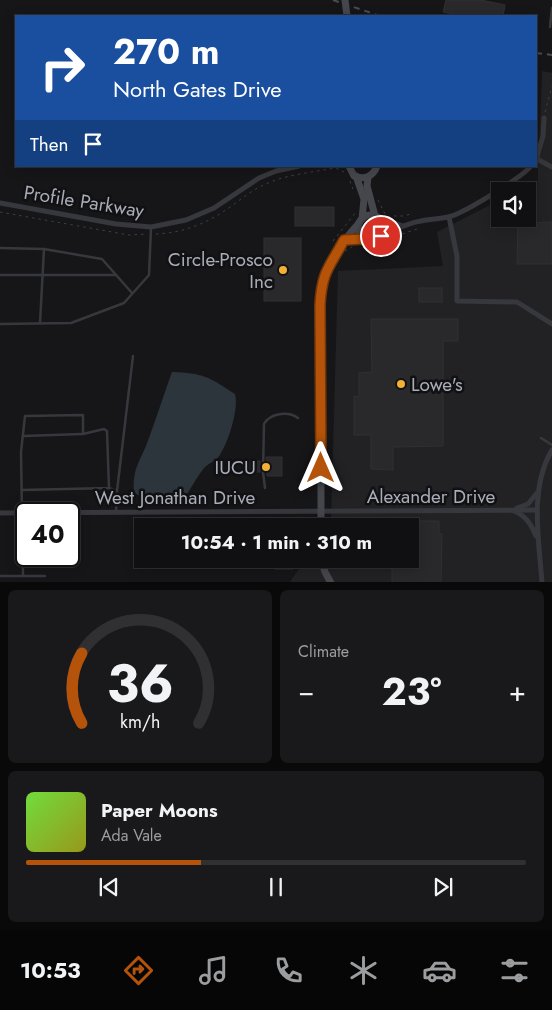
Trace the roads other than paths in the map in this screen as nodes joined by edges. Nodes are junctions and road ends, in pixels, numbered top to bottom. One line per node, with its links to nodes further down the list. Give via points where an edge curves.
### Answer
1 (345, 0): 3 (street, bridge)
2 (552, 8): 4 (lane)
3 (347, 15)
4 (550, 27)
5 (544, 118): 6 (street)
6 (537, 159): 11 (street)
7 (294, 167): 19 (street, Profile Parkway, via 259,178 214,208 186,220)
8 (347, 167): 12 (street)
9 (377, 167): 13 (street)
10 (530, 167): 16 (street, via 460,213)
11 (552, 167)
12 (356, 176): 13 (street); 17 (street, via 364,199)
13 (368, 177): 15 (street, via 367,186)
14 (0, 203): 19 (street, Profile Parkway, via 116,224)
15 (377, 217): 17 (street, via 368,216); 18 (street); 20 (street, via 384,228)
16 (448, 217): 18 (street); 31 (street, via 457,256 457,301 517,302)
17 (361, 221): 21 (street); 22 (street, via 360,234)
18 (403, 226): 20 (street)
19 (151, 227): 28 (lane, via 149,275)
20 (381, 236): 22 (street)
21 (344, 240): 22 (street); 45 (street, via 326,271 321,291)
22 (365, 242)
23 (0, 248): 24 (lane)
24 (44, 249): 26 (lane); 27 (lane, via 102,259)
25 (0, 275): 26 (lane)
26 (42, 275): 27 (lane); 30 (lane)
27 (116, 275): 28 (lane)
28 (132, 294): 30 (lane, via 124,303 71,323)
29 (0, 324): 30 (lane)
30 (40, 324)
31 (552, 324)
32 (133, 356): 43 (lane)
33 (298, 418): 41 (lane, via 272,415 266,419)
34 (82, 434): 35 (lane); 35 (lane, via 82,415 25,416); 40 (lane, via 107,431)
35 (24, 436): 42 (lane)
36 (541, 438): 37 (lane)
37 (552, 445)
38 (552, 450): 39 (street)
39 (542, 479): 46 (street, Alexander Drive, via 534,499); 47 (street)
40 (109, 488): 42 (lane); 43 (lane)
41 (265, 488)
42 (22, 490): 44 (lane)
43 (117, 491): 49 (lane)
44 (22, 502)
45 (321, 510): 46 (street, Alexander Drive); 49 (street, West Jonathan Drive); 52 (street)
46 (512, 510): 47 (street, Alexander Drive); 53 (street, Alexander Drive, via 528,520)
47 (536, 510): 53 (street)
48 (80, 512): 49 (street, West Jonathan Drive)
49 (116, 512)
50 (0, 513): 51 (street, West Jonathan Drive)
51 (15, 513)
52 (321, 518)
53 (538, 539): 60 (street)
54 (22, 567): 57 (lane)
55 (323, 568): 59 (street)
56 (0, 576): 57 (lane)
57 (22, 576): 58 (lane)
58 (45, 576)
59 (330, 582)
60 (542, 582)

